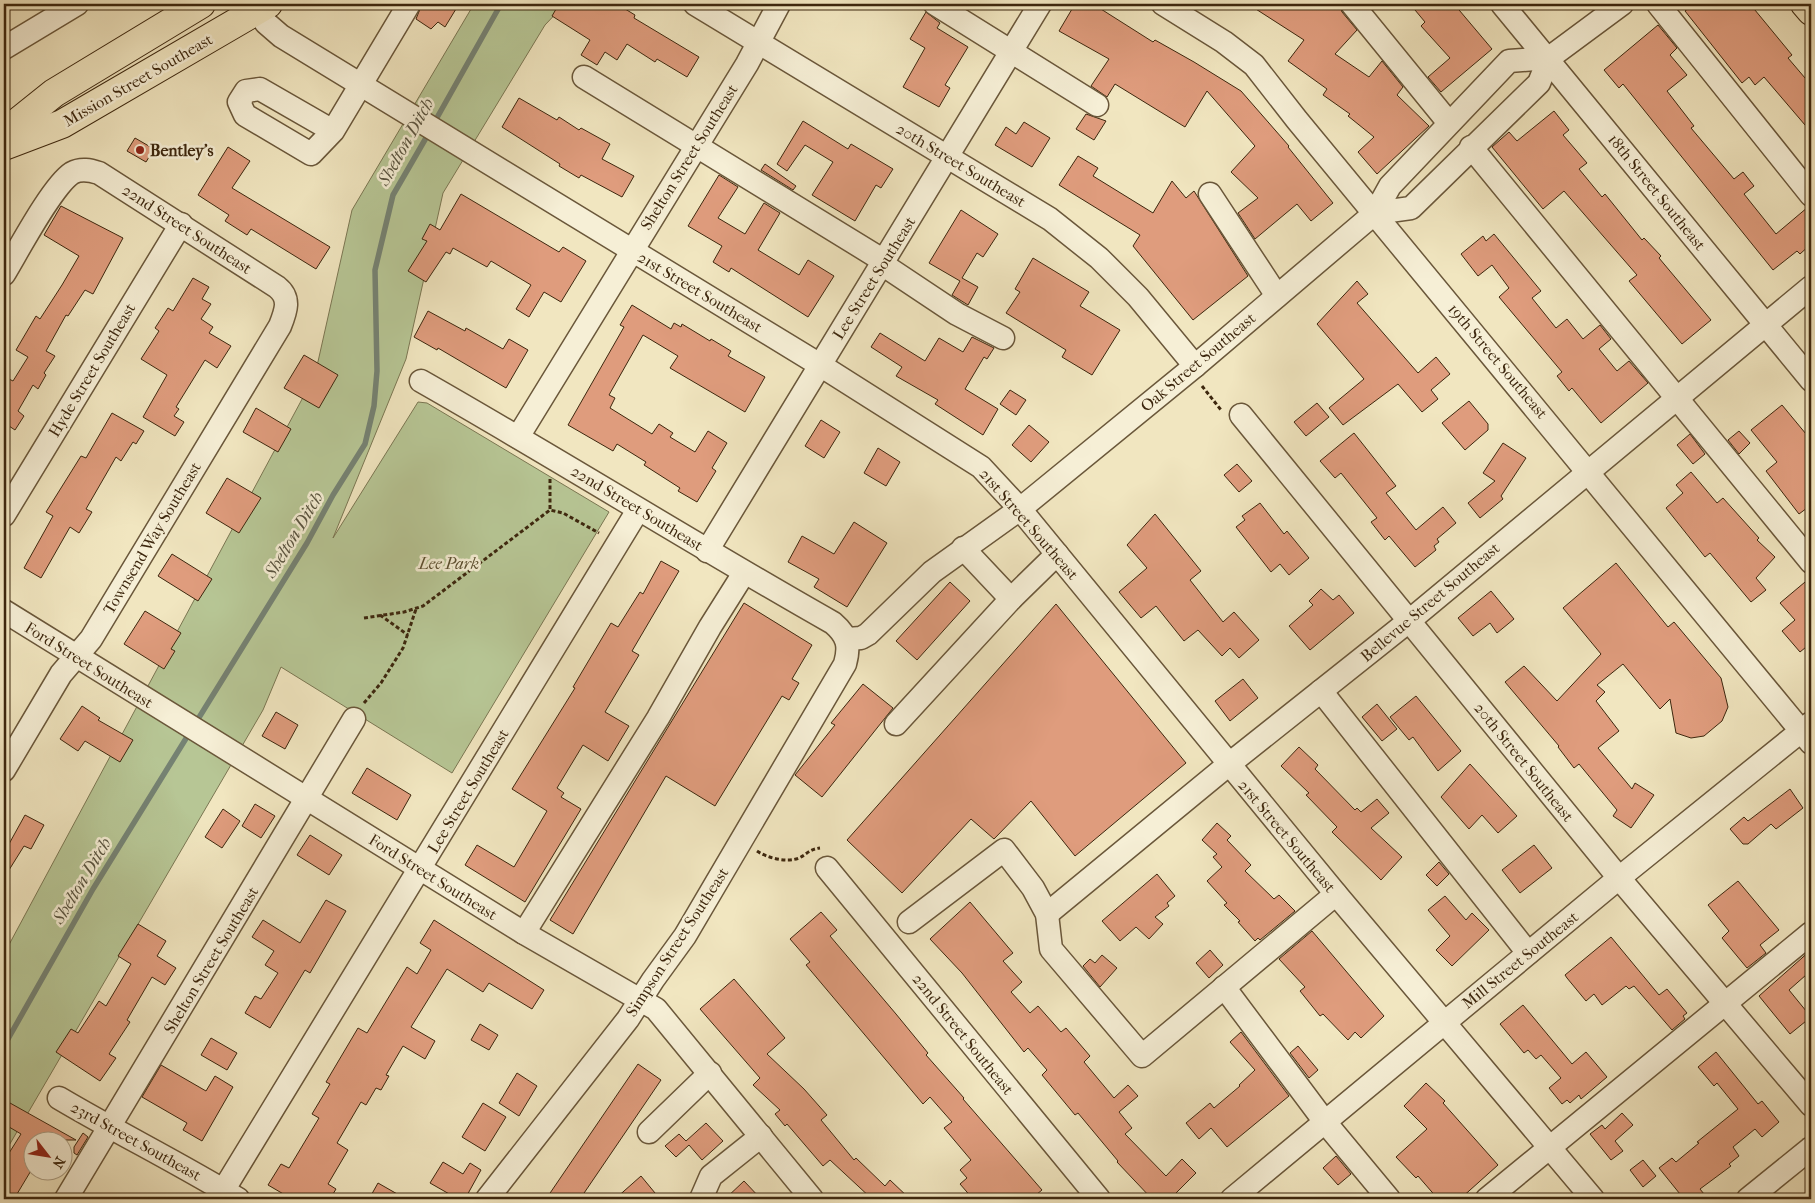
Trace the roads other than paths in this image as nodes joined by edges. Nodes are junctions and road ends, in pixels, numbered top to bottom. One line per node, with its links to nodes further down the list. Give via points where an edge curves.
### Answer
1 (77, 4): 17 (street)
2 (408, 4): 21 (street)
3 (695, 4): 16 (street, 20th Street Southeast)
4 (778, 4): 16 (street, Shelton Street Southeast)
5 (935, 4): 18 (street)
6 (1040, 4): 18 (street, Lee Street Southeast)
7 (1163, 4): 32 (street, 19th Street Southeast, via 1254,65)
8 (1352, 4): 23 (street)
9 (1502, 4): 19 (street, 18th Street Southeast)
10 (1622, 4): 19 (street)
11 (1658, 4): 31 (street)
12 (1805, 4): 15 (main road)
13 (192, 6): 25 (main road, Mission Street Southeast, via 54,94)
14 (259, 6): 21 (street, 21st Street Southeast, via 266,22 280,36); 26 (main road, Mission Street Southeast, via 62,124)
15 (1811, 11)
16 (759, 42): 27 (street, Shelton Street Southeast); 29 (street, 20th Street Southeast)
17 (4, 48)
18 (1011, 51): 22 (street); 29 (street, Lee Street Southeast)
19 (1548, 58): 23 (street, Oak Street Southeast, via 1509,60); 28 (street, via 1539,83); 40 (street, 18th Street Southeast)
20 (584, 78): 27 (street)
21 (359, 85): 24 (street); 34 (street, 21st Street Southeast)
22 (1097, 105)
23 (1449, 123): 32 (street, Oak Street Southeast, via 1390,186)
24 (333, 131)
25 (4, 133)
26 (4, 146)
27 (695, 147): 34 (street, Shelton Street Southeast); 35 (street)
28 (1471, 147): 32 (street, via 1411,208); 46 (street)
29 (948, 157): 35 (street, Lee Street Southeast); 43 (street, 20th Street Southeast, via 1050,219 1099,258 1138,297)
30 (1210, 194): 38 (street)
31 (1811, 195)
32 (1375, 213): 38 (street, Oak Street Southeast); 49 (street, 19th Street Southeast)
33 (180, 224): 36 (street, 22nd Street Southeast, via 99,173 78,170 57,188); 39 (street, 22nd Street Southeast, via 277,287); 52 (street, Hyde Street Southeast)
34 (632, 251): 42 (street, 21st Street Southeast); 48 (street, Shelton Street Southeast)
35 (883, 262): 41 (street, via 957,314); 42 (street, Lee Street Southeast)
36 (4, 274)
37 (1811, 287): 40 (street, Bellevue Street Southeast)
38 (1277, 296): 43 (street, Oak Street Southeast)
39 (287, 300): 62 (street, Townsend Way Southeast, via 280,326 91,639)
40 (1766, 326): 44 (street, 18th Street Southeast); 46 (street, Bellevue Street Southeast)
41 (1003, 338)
42 (820, 365): 50 (street, 21st Street Southeast, via 981,467); 54 (street, Lee Street Southeast)
43 (1195, 366): 50 (street, Oak Street Southeast)
44 (1811, 380)
45 (422, 382): 48 (street, 22nd Street Southeast)
46 (1678, 397): 49 (street, Bellevue Street Southeast); 56 (street)
47 (1241, 415): 60 (street, 20th Street Southeast)
48 (518, 437): 51 (street, 22nd Street Southeast)
49 (1588, 471): 60 (street, Bellevue Street Southeast); 66 (street, 19th Street Southeast)
50 (1020, 509): 53 (street, Oak Street Southeast); 55 (street, 21st Street Southeast)
51 (638, 510): 54 (street, 22nd Street Southeast); 71 (street, Lee Street Southeast)
52 (4, 515)
53 (963, 548): 58 (street); 61 (street, Oak Street Southeast, via 904,598 868,634)
54 (707, 551): 57 (street, 22nd Street Southeast)
55 (1056, 554): 58 (street); 67 (street, 21st Street Southeast)
56 (1811, 562)
57 (744, 573): 61 (street, 22nd Street Southeast, via 833,623); 76 (street)
58 (1011, 599): 65 (street)
59 (4, 611): 62 (street, Ford Street Southeast)
60 (1409, 621): 63 (street, Bellevue Street Southeast); 72 (street, 20th Street Southeast)
61 (847, 639): 80 (street, Simpson Street Southeast, via 848,652 844,664 693,924)
62 (77, 656): 68 (street, Townsend Way Southeast, via 61,674); 69 (street, Ford Street Southeast)
63 (1321, 691): 67 (street, Bellevue Street Southeast); 78 (street)
64 (354, 719): 69 (street, Shelton Street Southeast)
65 (896, 724)
66 (1808, 732): 72 (street, Mill Street Southeast)
67 (1228, 765): 73 (street, 21st Street Southeast); 74 (street, Bellevue Street Southeast)
68 (4, 770)
69 (308, 799): 71 (street, Ford Street Southeast); 87 (street, Shelton Street Southeast)
70 (827, 868): 97 (street, 22nd Street Southeast)
71 (420, 869): 76 (street, Ford Street Southeast); 92 (street, Lee Street Southeast)
72 (1619, 878): 78 (street, Mill Street Southeast); 81 (street, 20th Street Southeast)
73 (1336, 894): 79 (street); 82 (street, 21st Street Southeast)
74 (1048, 914): 75 (street, via 1004,850); 79 (street, via 1051,949 1142,1056)
75 (909, 922)
76 (524, 933): 80 (street, Ford Street Southeast)
77 (1811, 933): 81 (street)
78 (1528, 954): 82 (street, Mill Street Southeast)
79 (1224, 987): 86 (street)
80 (640, 1001): 83 (street, Ford Street Southeast, via 656,1009 667,1020); 94 (street, Simpson Street Southeast)
81 (1726, 1003): 85 (street, 20th Street Southeast); 90 (street)
82 (1445, 1022): 86 (street, Mill Street Southeast); 90 (street, 21st Street Southeast)
83 (710, 1073): 88 (street); 89 (street, Ford Street Southeast)
84 (59, 1098): 87 (street, 23rd Street Southeast)
85 (1811, 1105)
86 (1325, 1122): 98 (street, Mill Street Southeast); 99 (street)
87 (109, 1127): 92 (street, 23rd Street Southeast, via 140,1141); 93 (street, Shelton Street Southeast)
88 (649, 1132)
89 (761, 1136): 95 (street, via 710,1176); 96 (street, Ford Street Southeast)
90 (1550, 1147): 100 (street); 101 (street, 21st Street Southeast)
91 (1811, 1148): 102 (street)
92 (227, 1196)
93 (66, 1199)
94 (487, 1199)
95 (701, 1199)
96 (812, 1199)
97 (1099, 1199)
98 (1232, 1199)
99 (1390, 1199)
100 (1487, 1199)
101 (1593, 1199)
102 (1748, 1199)

